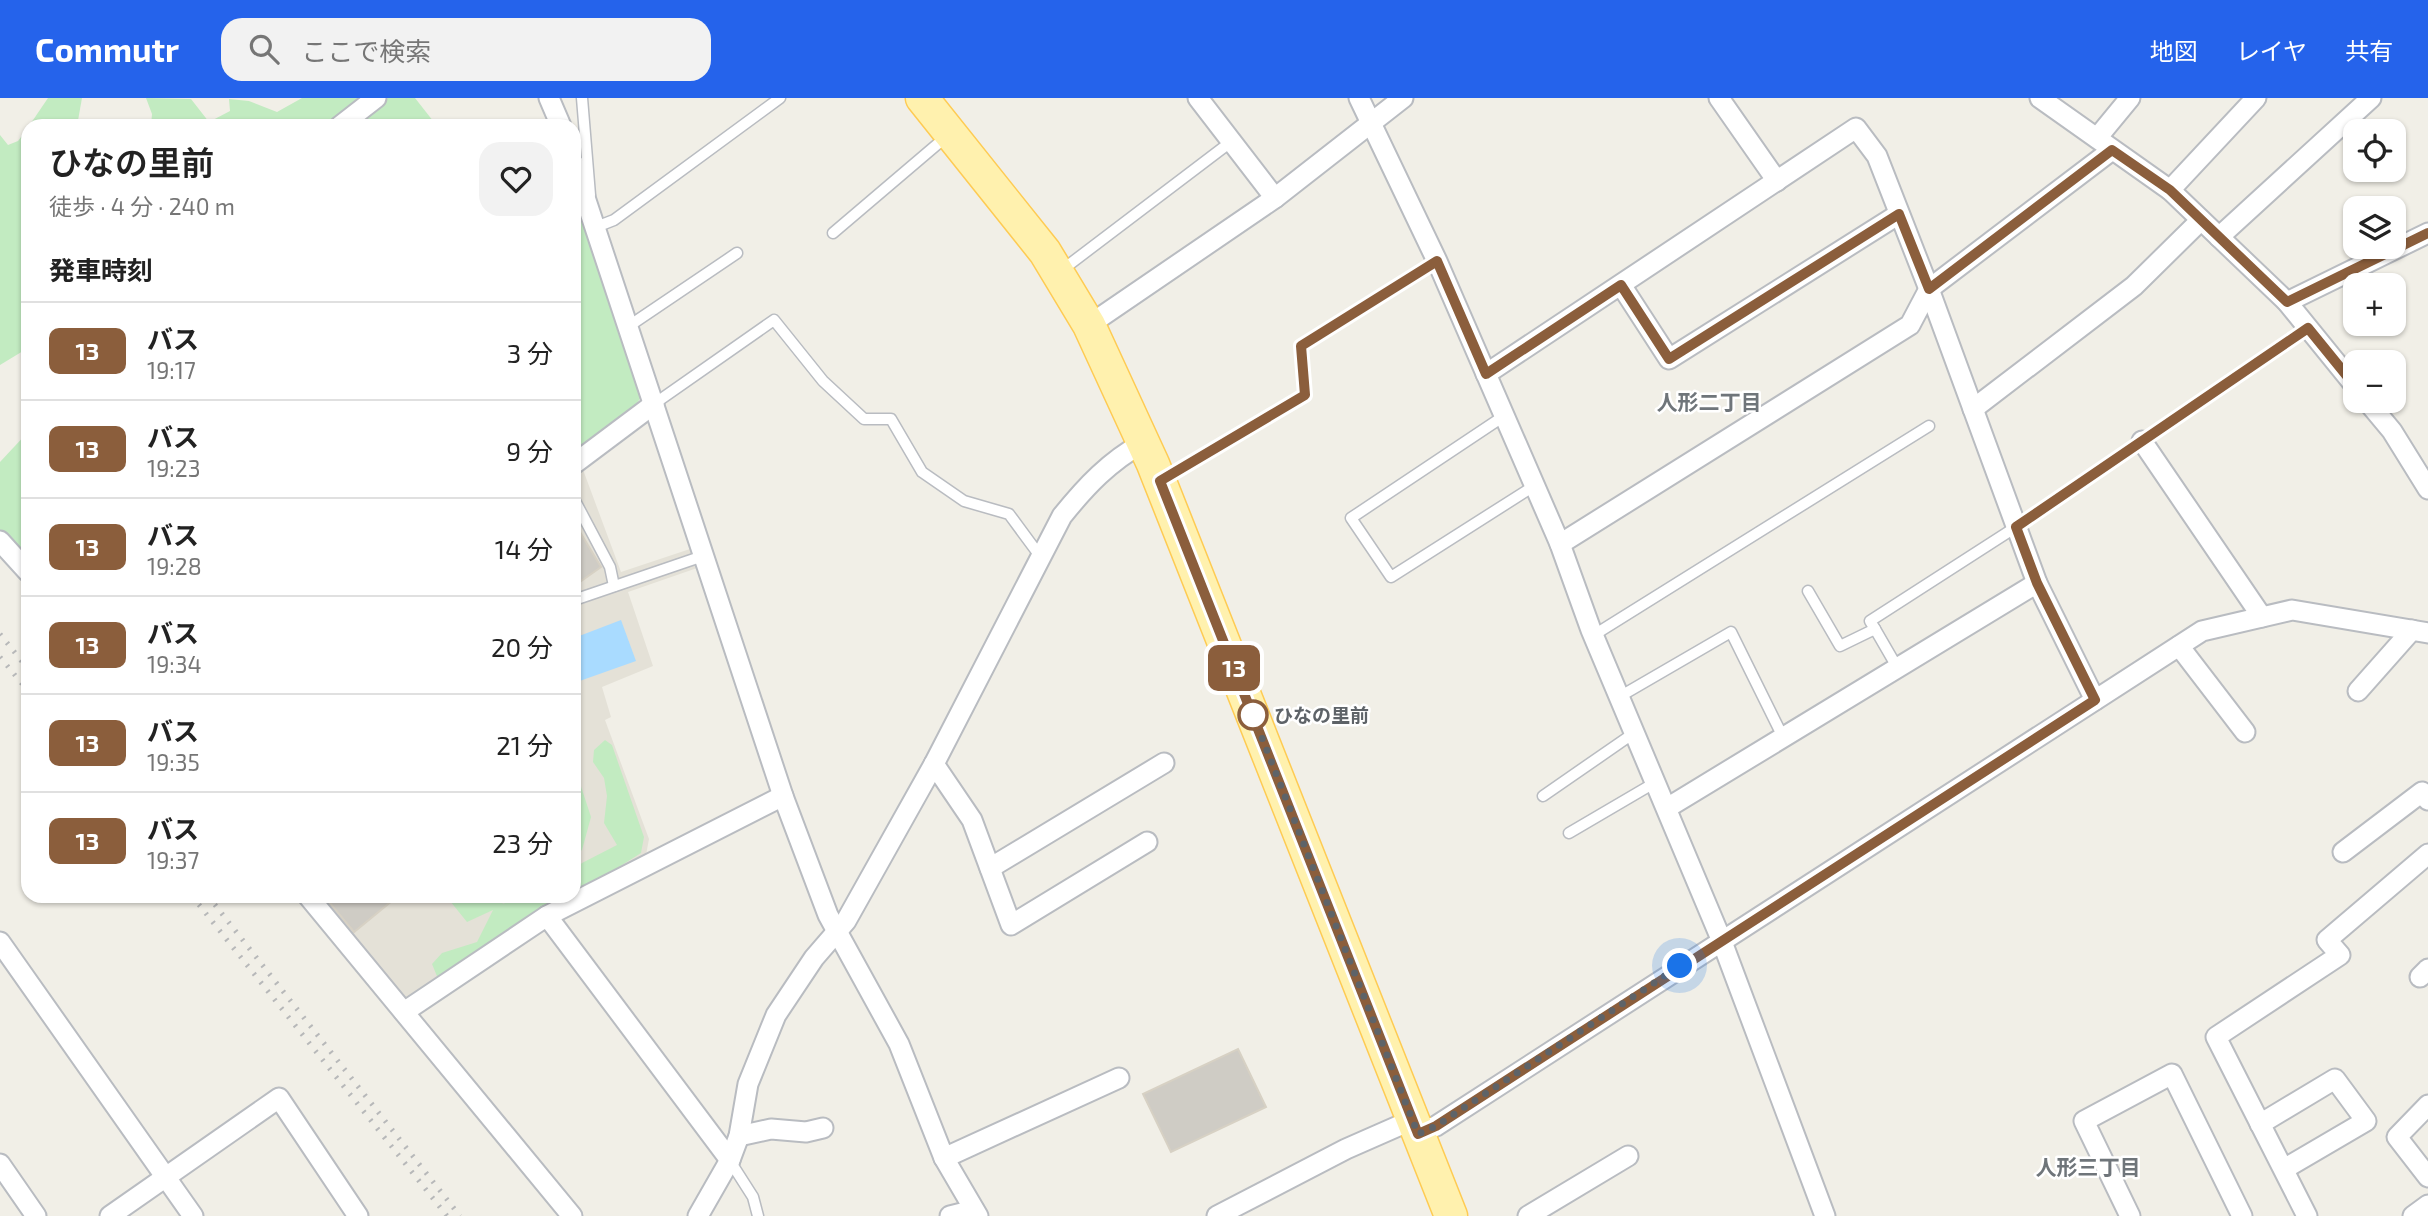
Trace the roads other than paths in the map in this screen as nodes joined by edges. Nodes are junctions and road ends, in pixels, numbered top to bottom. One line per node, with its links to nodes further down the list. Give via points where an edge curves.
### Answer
1 (376, 98): 14 (street)
2 (549, 98): 15 (street)
3 (582, 98): 25 (lane)
4 (780, 98): 25 (lane, via 614,220)
5 (922, 98): 17 (main road)
6 (1198, 98): 18 (street)
7 (1359, 98): 16 (street)
8 (1403, 98): 16 (street)
9 (1719, 98): 20 (street)
10 (2039, 98): 19 (street)
11 (2130, 98): 19 (street)
12 (2256, 98): 22 (street)
13 (2371, 98): 29 (street)
14 (349, 119)
15 (558, 119)
16 (1372, 122): 23 (street); 31 (street)
17 (950, 133): 27 (lane); 32 (main road)
18 (1232, 141): 23 (street); 32 (lane)
19 (2105, 144): 22 (street); 34 (street)
20 (1777, 181): 24 (street, via 1856,128 1877,156); 33 (street)
21 (581, 184): 25 (street)
22 (2170, 190): 26 (street)
23 (1275, 198): 36 (street)
24 (1899, 214): 33 (street, via 1669,359); 34 (street)
25 (593, 217): 37 (street)
26 (2201, 220): 29 (street); 42 (street, via 2134,286)
27 (833, 233)
28 (2428, 233): 35 (street)
29 (2219, 237): 35 (street)
30 (737, 253): 37 (lane)
31 (1437, 261): 40 (street); 49 (lane, via 1301,346 1305,395)
32 (1058, 273): 36 (main road)
33 (1621, 285): 40 (street)
34 (1929, 289): 42 (street); 55 (street, via 1910,325)
35 (2287, 302): 38 (street)
36 (1089, 325): 47 (main road)
37 (629, 326): 41 (street)
38 (2308, 328): 39 (street); 46 (lane)
39 (2343, 371)
40 (1486, 374): 44 (street)
41 (654, 404): 48 (street); 56 (street); 57 (lane, via 774,320 823,382 864,419 891,419 922,472 964,501 1009,514)
42 (1973, 409): 53 (street)
43 (2377, 413): 51 (street)
44 (1504, 416): 50 (street); 50 (lane, via 1352,518 1391,577)
45 (1929, 426): 66 (lane)
46 (2142, 441): 53 (lane); 63 (street)
47 (1144, 442): 49 (main road); 57 (street, via 1114,459 1090,481 1062,516)
48 (581, 459)
49 (1160, 481): 98 (main road)
50 (1534, 486): 55 (street)
51 (2428, 489)
52 (581, 512): 60 (lane, via 610,567)
53 (2016, 527): 59 (street); 64 (lane, via 1870,621)
54 (0, 541): 58 (street)
55 (1560, 544): 66 (street)
56 (703, 556): 60 (lane); 78 (street)
57 (1040, 556): 76 (street)
58 (21, 564)
59 (2037, 583): 68 (street); 71 (street)
60 (614, 586): 62 (lane)
61 (1808, 590): 64 (lane, via 1840,646)
62 (581, 598)
63 (2262, 617): 65 (street, via 2292,610); 67 (street, via 2202,631)
64 (1875, 629): 68 (lane)
65 (2420, 631): 69 (street)
66 (1594, 635): 70 (street)
67 (2179, 646): 71 (street); 72 (street)
68 (1897, 667): 74 (street)
69 (2358, 691)
70 (1619, 697): 73 (street); 74 (lane, via 1731,632)
71 (2095, 700): 92 (street)
72 (2245, 732)
73 (1634, 733): 77 (street); 79 (lane)
74 (1783, 737): 81 (street)
75 (1164, 763): 86 (street)
76 (934, 764): 86 (street, via 972,820); 91 (street)
77 (1656, 782): 81 (street); 82 (lane)
78 (783, 796): 87 (street); 91 (street)
79 (1543, 796)
80 (2428, 800): 84 (street, via 2422,792)
81 (1667, 808): 92 (street)
82 (1569, 833)
83 (1147, 842): 86 (street, via 1011,925)
84 (2343, 852)
85 (2428, 855): 97 (street, via 2327,940 2340,955 2216,1037)
86 (990, 868)
87 (581, 899)
88 (314, 903): 94 (street)
89 (573, 903): 90 (street)
90 (547, 916): 94 (street); 103 (street)
91 (835, 932): 100 (street, via 776,1015 748,1084); 102 (street, via 899,1044)
92 (1721, 939): 98 (street, via 1436,1126); 121 (street)
93 (0, 942): 106 (street)
94 (404, 1012): 114 (street)
95 (1119, 1078): 102 (street)
96 (2428, 1105): 107 (street, via 2397,1137)
97 (2260, 1124): 105 (street); 105 (street, via 2335,1079 2366,1121)
98 (1415, 1127): 118 (street, via 1346,1149); 119 (main road)
99 (822, 1128): 100 (street, via 806,1132 771,1129)
100 (739, 1136): 103 (street)
101 (1628, 1156): 120 (street)
102 (944, 1158): 109 (street)
103 (730, 1160): 115 (street); 116 (lane, via 753,1197)
104 (0, 1164): 110 (street)
105 (2284, 1170): 124 (street)
106 (167, 1176): 111 (street); 112 (street); 113 (street, via 279,1098)
107 (2428, 1177)
108 (2428, 1205): 125 (street)
109 (976, 1213): 117 (street)
110 (36, 1216)
111 (110, 1216)
112 (194, 1216)
113 (358, 1216)
114 (572, 1216)
115 (698, 1216)
116 (758, 1216)
117 (950, 1216)
118 (1217, 1216)
119 (1451, 1216)
120 (1528, 1216)
121 (1825, 1216)
122 (2130, 1216): 123 (street, via 2084,1121 2172,1074)
123 (2242, 1216)
124 (2306, 1216)
125 (2413, 1216)

